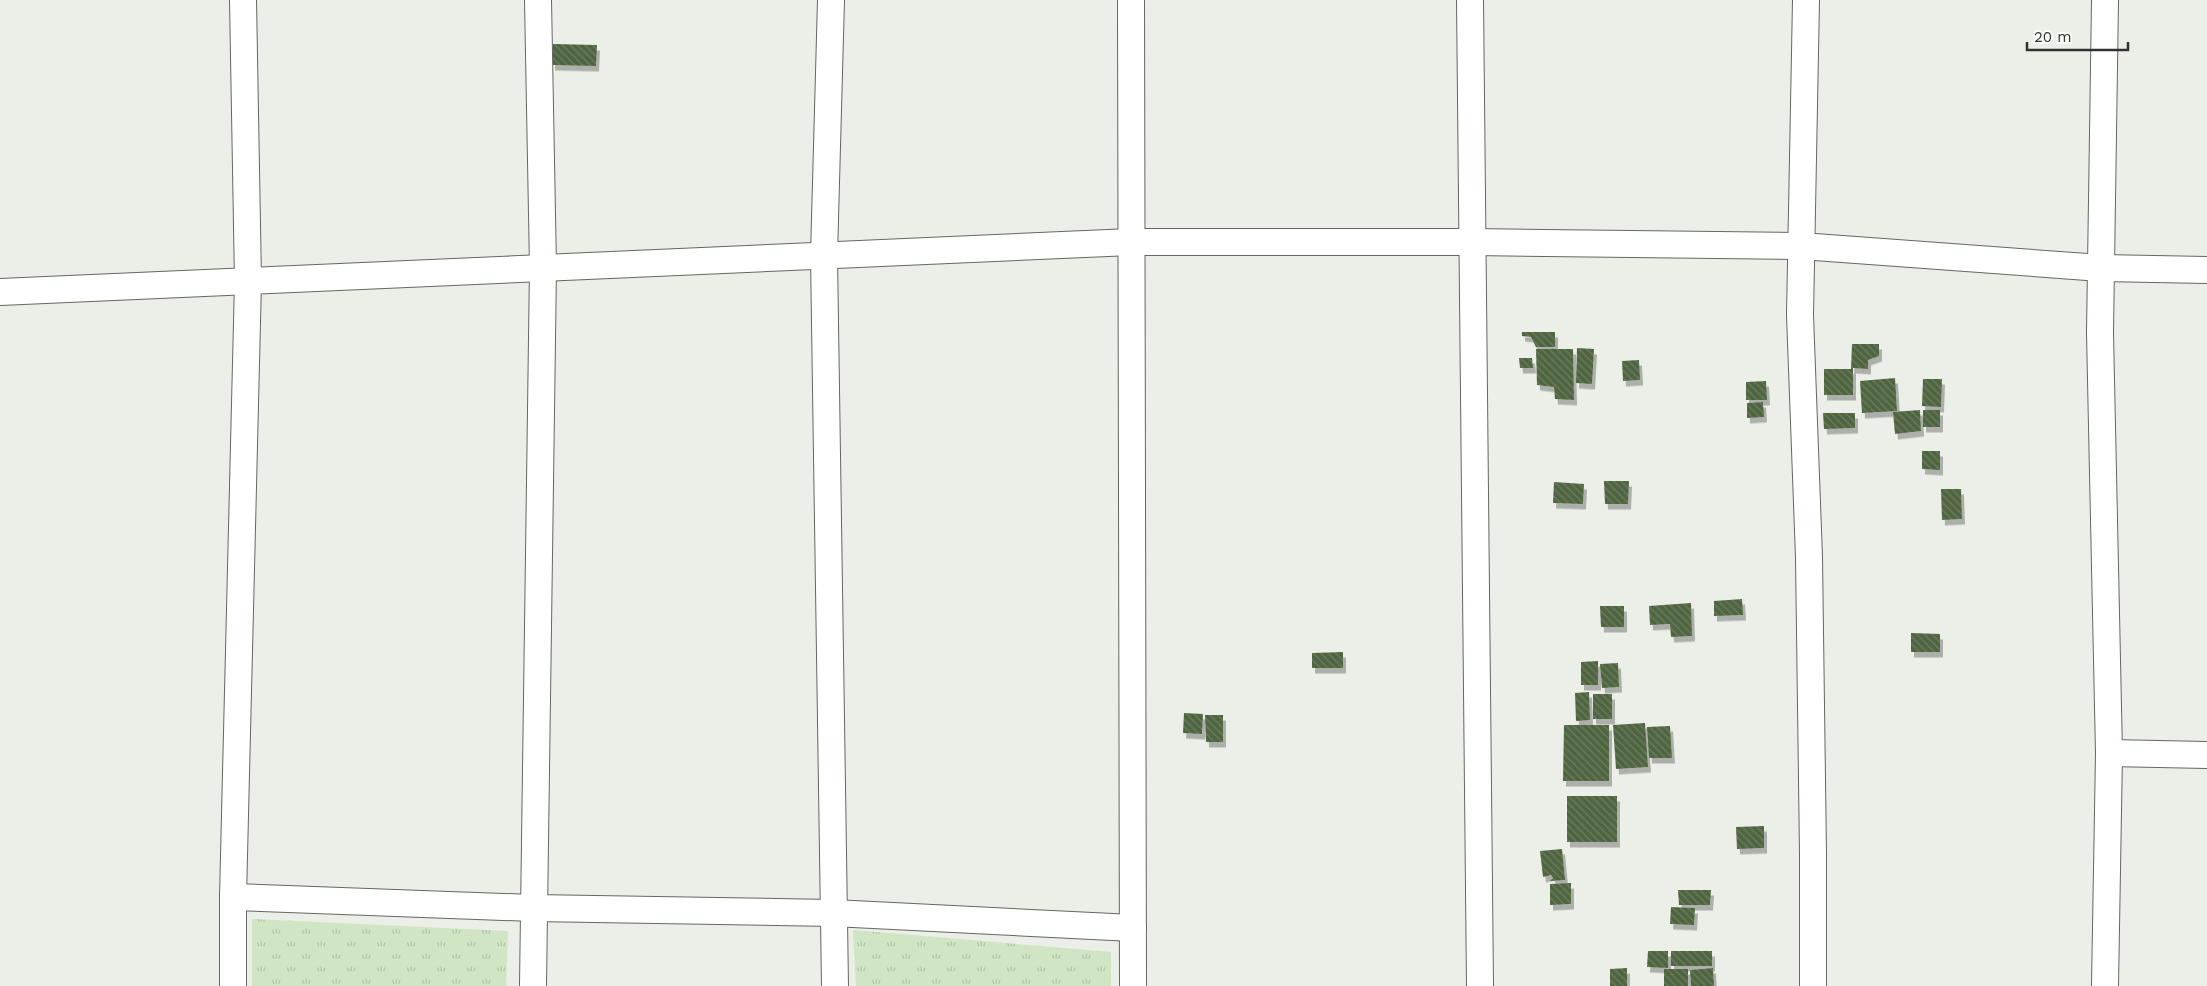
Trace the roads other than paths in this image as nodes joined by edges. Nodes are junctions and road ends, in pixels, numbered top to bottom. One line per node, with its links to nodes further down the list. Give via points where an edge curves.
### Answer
1 (243, 0): 15 (street)
2 (538, 0): 12 (street)
3 (831, 0): 11 (street)
4 (1131, 0): 8 (street)
5 (1470, 0): 9 (street)
6 (1806, 0): 10 (street)
7 (2105, 0): 13 (street)
8 (1130, 242): 9 (street); 11 (street); 22 (street)
9 (1472, 242): 10 (street); 27 (street)
10 (1801, 246): 13 (street); 28 (street, via 1800,314 1809,557)
11 (824, 256): 12 (street); 21 (street)
12 (543, 267): 15 (street); 20 (street)
13 (2101, 268): 14 (street); 17 (street)
14 (2207, 270)
15 (248, 281): 16 (street); 19 (street)
16 (0, 292)
17 (2109, 753): 18 (street); 29 (street)
18 (2207, 755)
19 (233, 897): 20 (street); 23 (street)
20 (533, 908): 21 (street); 24 (street)
21 (833, 913): 22 (street); 25 (street)
22 (1134, 928): 26 (street)
23 (233, 986)
24 (533, 986)
25 (835, 986)
26 (1133, 986)
27 (1480, 986)
28 (1812, 986)
29 (2105, 986)

